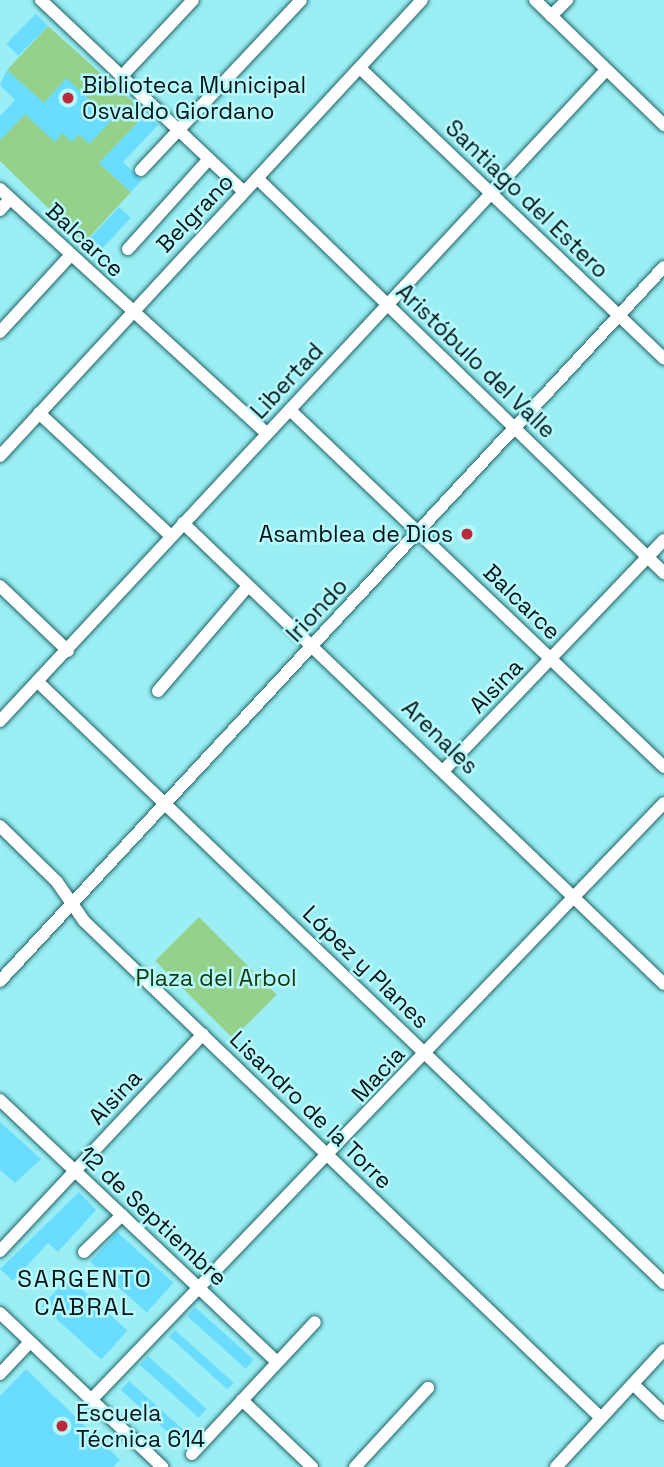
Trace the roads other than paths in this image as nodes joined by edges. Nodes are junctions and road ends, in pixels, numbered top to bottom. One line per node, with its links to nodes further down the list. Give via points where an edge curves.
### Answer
1 (41, 0): 10 (street)
2 (193, 0): 10 (street)
3 (301, 0): 12 (street)
4 (422, 0): 8 (street, Belgrano)
5 (535, 0): 7 (street)
6 (567, 0): 7 (street)
7 (551, 16): 9 (street)
8 (361, 69): 15 (street, Belgrano); 18 (street, Santiago del Estero)
9 (606, 70): 11 (street); 18 (street, Libertad)
10 (121, 77): 12 (street)
11 (664, 125)
12 (179, 130): 13 (street); 14 (street)
13 (209, 159): 17 (street); 21 (street)
14 (141, 170)
15 (258, 179): 17 (street, Belgrano); 24 (street, Aristóbulo del Valle)
16 (0, 189): 19 (street, Balcarce)
17 (243, 191): 25 (street, Belgrano)
18 (491, 192): 24 (street, Libertad); 26 (street, Santiago del Estero)
19 (10, 199): 20 (street); 22 (street, Balcarce)
20 (0, 209)
21 (128, 249)
22 (70, 256): 25 (street, Balcarce); 27 (street)
23 (664, 267): 26 (street, Iriondo)
24 (387, 304): 29 (street, Libertad); 31 (street, Aristóbulo del Valle)
25 (132, 310): 30 (street, Belgrano); 32 (street, Balcarce)
26 (618, 316): 28 (street, Santiago del Estero); 31 (street, Iriondo)
27 (0, 332)
28 (664, 359)
29 (290, 410): 32 (street, Libertad); 35 (street, Balcarce)
30 (39, 412): 33 (street, Belgrano); 36 (street)
31 (514, 429): 35 (street, Iriondo); 38 (street, Aristóbulo del Valle)
32 (267, 434): 34 (street, Libertad)
33 (0, 456)
34 (183, 523): 36 (street, Libertad); 41 (street, Arenales)
35 (419, 531): 42 (street, Iriondo); 44 (street, Balcarce)
36 (171, 536): 43 (street, Libertad)
37 (664, 540): 38 (street, Alsina)
38 (648, 557): 39 (street, Aristóbulo del Valle); 44 (street, Alsina)
39 (664, 573)
40 (0, 586): 43 (street)
41 (248, 586): 42 (street, Arenales); 46 (street)
42 (312, 645): 49 (street, Arenales); 51 (street, Iriondo)
43 (68, 651): 45 (street, Libertad)
44 (551, 659): 48 (street, Balcarce); 49 (street, Alsina)
45 (38, 682): 47 (street, Libertad); 51 (street, López y Planes)
46 (158, 691)
47 (0, 721)
48 (664, 766)
49 (444, 770): 53 (street, Arenales)
50 (664, 803): 53 (street, Macia)
51 (165, 804): 54 (street, Iriondo); 58 (street, López y Planes)
52 (0, 826): 54 (street, Lisandro de la Torre, via 57,881)
53 (574, 896): 56 (street, Arenales); 58 (street, Macia)
54 (71, 904): 55 (street, Iriondo); 57 (street, Lisandro de la Torre)
55 (0, 981)
56 (664, 984)
57 (203, 1034): 60 (street, Lisandro de la Torre); 61 (street, Alsina)
58 (427, 1053): 60 (street, Macia); 65 (street, López y Planes)
59 (0, 1100): 61 (street, 12 de Septiembre)
60 (327, 1156): 66 (street, Macia); 78 (street, Lisandro de la Torre)
61 (74, 1172): 62 (street, 12 de Septiembre); 63 (street, Alsina)
62 (122, 1215): 64 (street); 66 (street, 12 de Septiembre)
63 (0, 1251)
64 (84, 1252)
65 (664, 1283)
66 (199, 1286): 71 (street, 12 de Septiembre); 76 (street, Macia)
67 (0, 1313): 69 (street)
68 (315, 1322): 71 (street)
69 (30, 1342): 72 (street); 76 (street)
70 (664, 1350): 73 (street)
71 (277, 1362): 75 (street)
72 (0, 1374)
73 (633, 1384): 77 (street); 78 (street)
74 (428, 1388): 84 (street)
75 (243, 1400): 79 (street); 83 (street)
76 (91, 1401): 80 (street)
77 (664, 1414)
78 (601, 1418): 85 (street)
79 (192, 1454)
80 (150, 1457): 81 (street); 82 (street)
81 (141, 1467)
82 (162, 1467)
83 (312, 1467)
84 (355, 1467)
85 (556, 1467)

